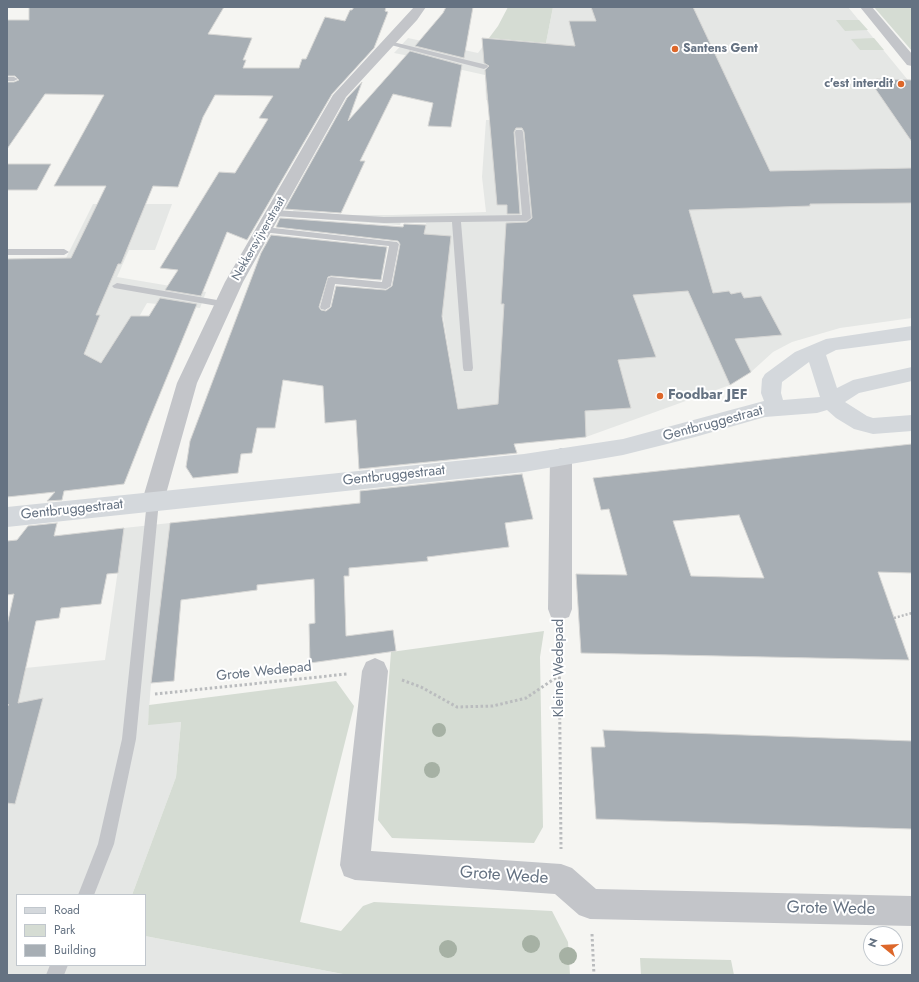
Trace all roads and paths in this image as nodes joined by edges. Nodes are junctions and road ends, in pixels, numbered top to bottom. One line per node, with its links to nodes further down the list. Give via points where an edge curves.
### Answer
1 (420, 7): 3 (street, Nekkersvijverstraat)
2 (866, 7): 4 (street)
3 (389, 43): 5 (lane); 7 (street, Nekkersvijverstraat, via 340,95)
4 (912, 62)
5 (484, 67)
6 (519, 132): 8 (lane, via 527,218)
7 (274, 213): 8 (lane, via 384,220); 9 (street, Nekkersvijverstraat)
8 (456, 218): 17 (lane)
9 (265, 230): 13 (street, Nekkersvijverstraat); 14 (lane, via 394,244 386,286 331,280)
10 (7, 252): 11 (lane)
11 (64, 252)
12 (117, 286): 13 (lane)
13 (222, 304): 23 (street, Nekkersvijverstraat, via 187,383)
14 (325, 307)
15 (912, 333): 16 (street, Gentbruggestraat, via 833,344)
16 (815, 352): 19 (street); 20 (street, Gentbruggestraat, via 802,357 772,379 771,394)
17 (468, 368)
18 (912, 374): 19 (street, Gentbruggestraat, via 853,387)
19 (831, 401): 20 (street, Gentbruggestraat, via 817,405); 21 (street, via 843,412 862,423 884,426)
20 (776, 408): 22 (street, Gentbruggestraat, via 623,447)
21 (912, 423)
22 (561, 457): 23 (street, Gentbruggestraat); 25 (street, Kleine Wedepad)
23 (153, 501): 24 (street, Gentbruggestraat); 32 (lane, via 129,739 106,844)
24 (7, 517)
25 (560, 609): 29 (path, Kleine Wedepad)
26 (912, 613): 27 (path)
27 (894, 618)
28 (375, 671): 29 (path, via 421,687 457,707 493,706 526,698); 30 (path, Grote Wedepad); 31 (street, Grote Wede, via 355,865)
29 (560, 675): 31 (path, Kleine Wedepad)
30 (154, 694)
31 (561, 880): 33 (street, Grote Wede)
32 (86, 894)
33 (590, 904): 34 (street, Grote Wede); 35 (path)
34 (912, 911)
35 (594, 975)

